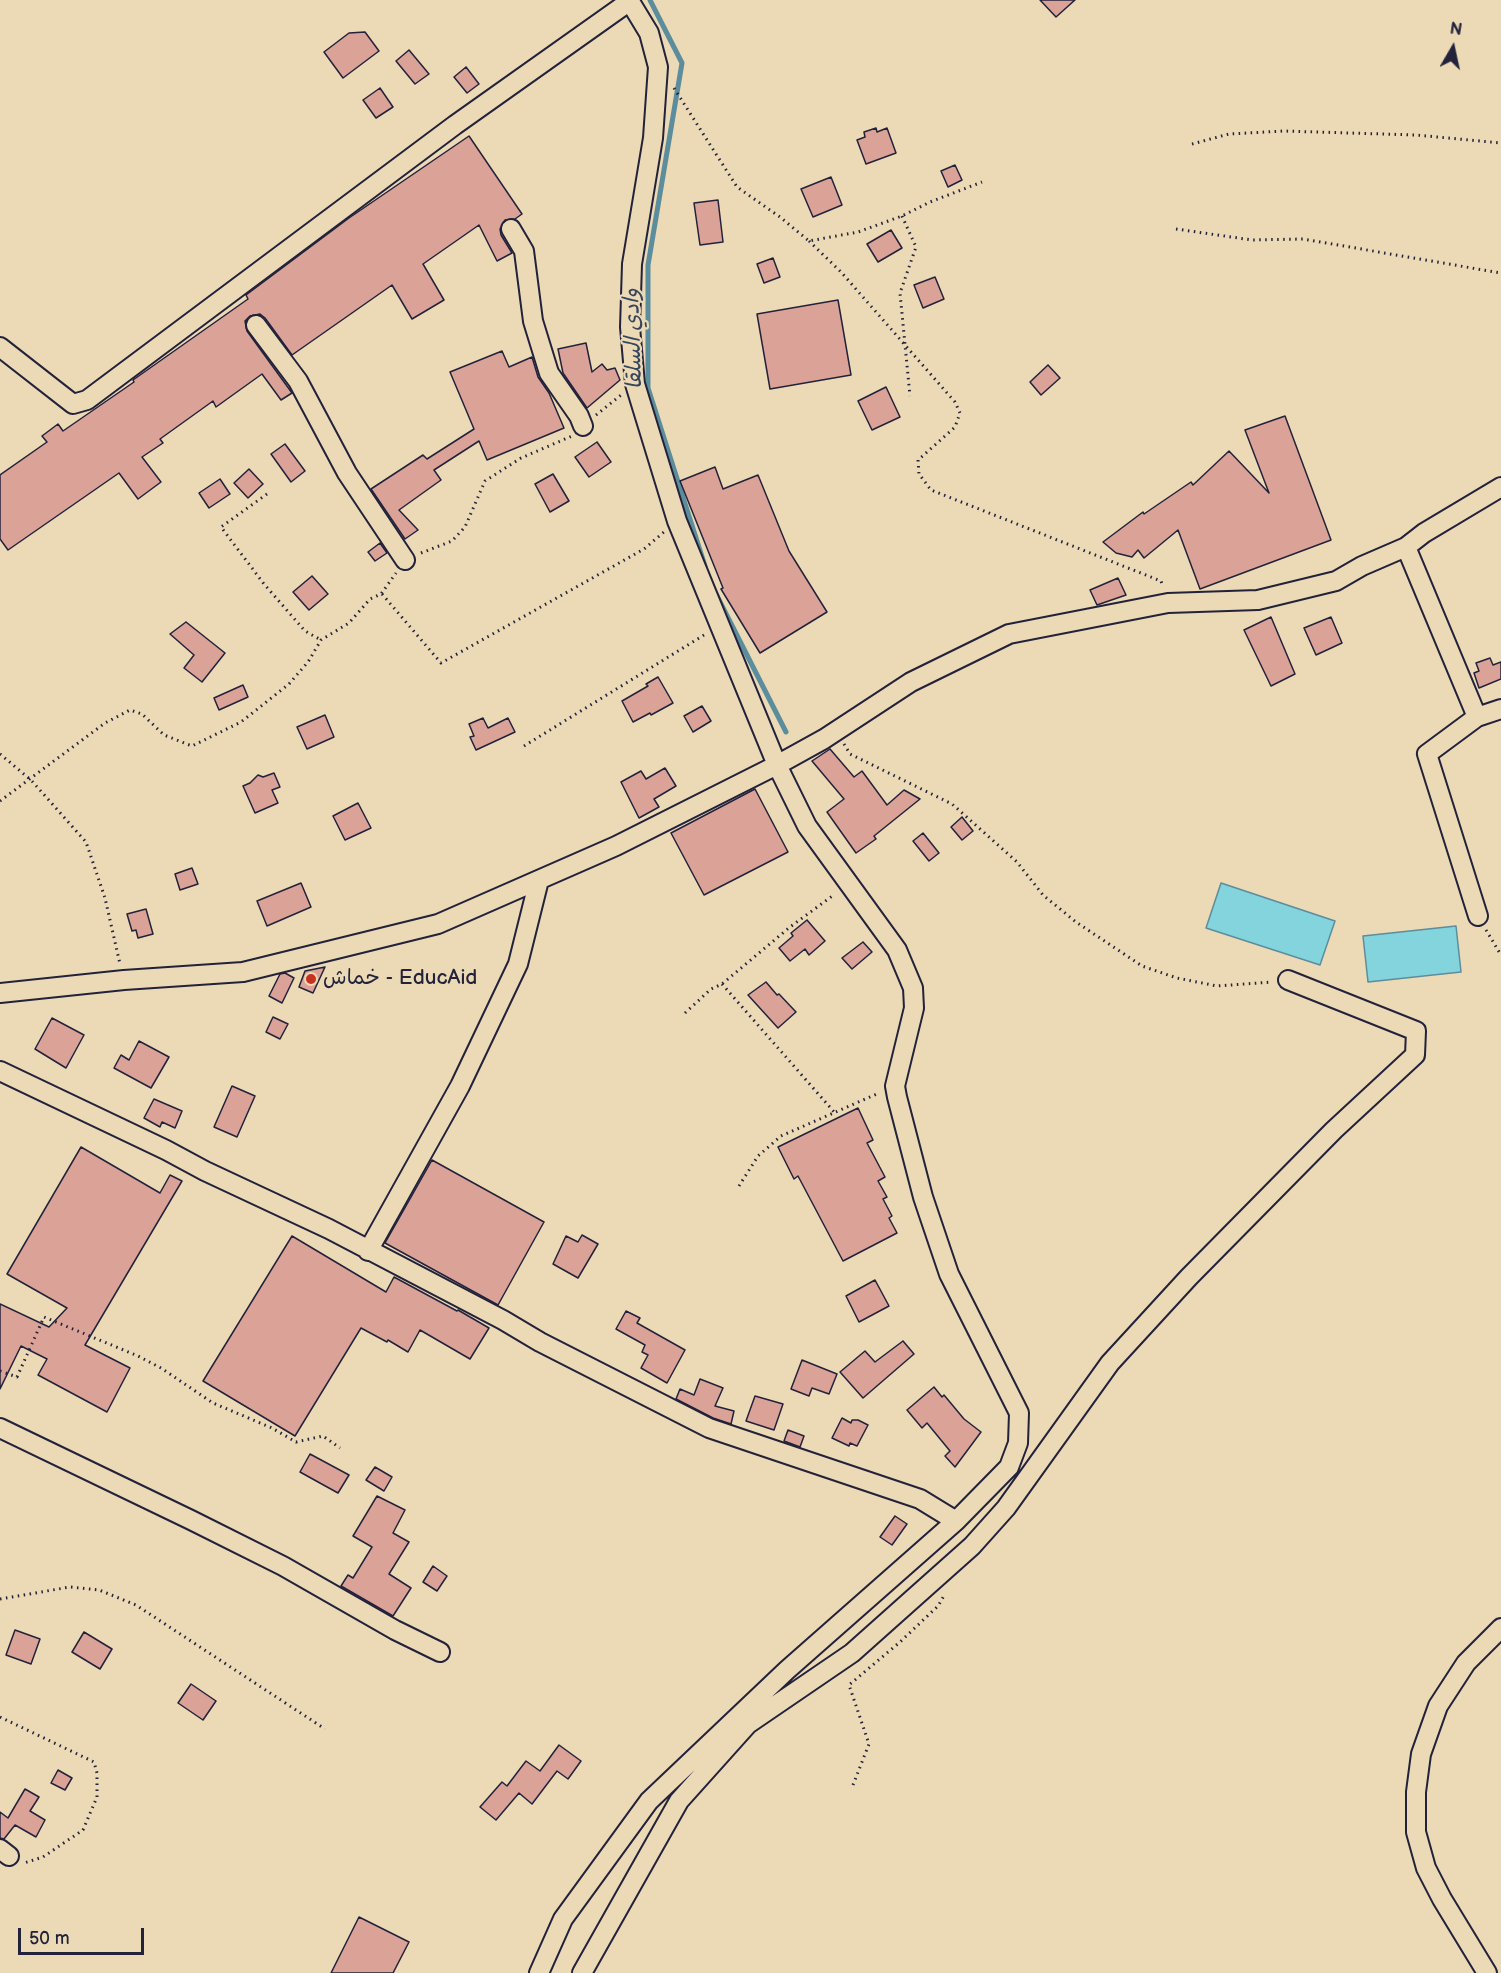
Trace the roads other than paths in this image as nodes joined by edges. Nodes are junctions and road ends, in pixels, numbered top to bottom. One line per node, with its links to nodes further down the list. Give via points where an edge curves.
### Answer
1 (630, 1): 4 (street, via 455,125 87,400 73,404); 11 (street, via 649,33 658,68 653,138 632,264 630,327 635,384 677,521)
2 (512, 229): 5 (street, via 524,251 533,321 549,373)
3 (256, 325): 8 (street, via 298,381 347,473)
4 (0, 347)
5 (583, 426)
6 (1501, 487): 7 (street)
7 (1406, 547): 10 (street); 11 (street, via 1336,581 1258,600 1168,603 1009,634 911,682)
8 (405, 560)
9 (1501, 709): 10 (street)
10 (1477, 717): 13 (street, via 1427,754)
11 (777, 765): 12 (street); 19 (street, via 807,826 897,950 913,988 914,1008 895,1086 923,1197 949,1274 1019,1413 1018,1443 1009,1467)
12 (539, 880): 15 (street, via 438,924 243,972); 17 (street, via 518,964 460,1086)
13 (1478, 916)
14 (1288, 980): 23 (street, via 1416,1031 1415,1055 1334,1130 1110,1363 1006,1508 972,1546 852,1653 748,1724 679,1801)
15 (0, 993)
16 (0, 1071): 17 (street)
17 (368, 1251): 19 (street, via 709,1428 920,1499)
18 (0, 1428): 21 (street, via 283,1566)
19 (956, 1521): 22 (street, via 787,1670 649,1801 563,1919)
20 (1501, 1628): 24 (street, via 1467,1663 1438,1706 1421,1754 1416,1792 1416,1832 1426,1868)
21 (440, 1652)
22 (539, 1973)
23 (582, 1973)
24 (1487, 1973)

